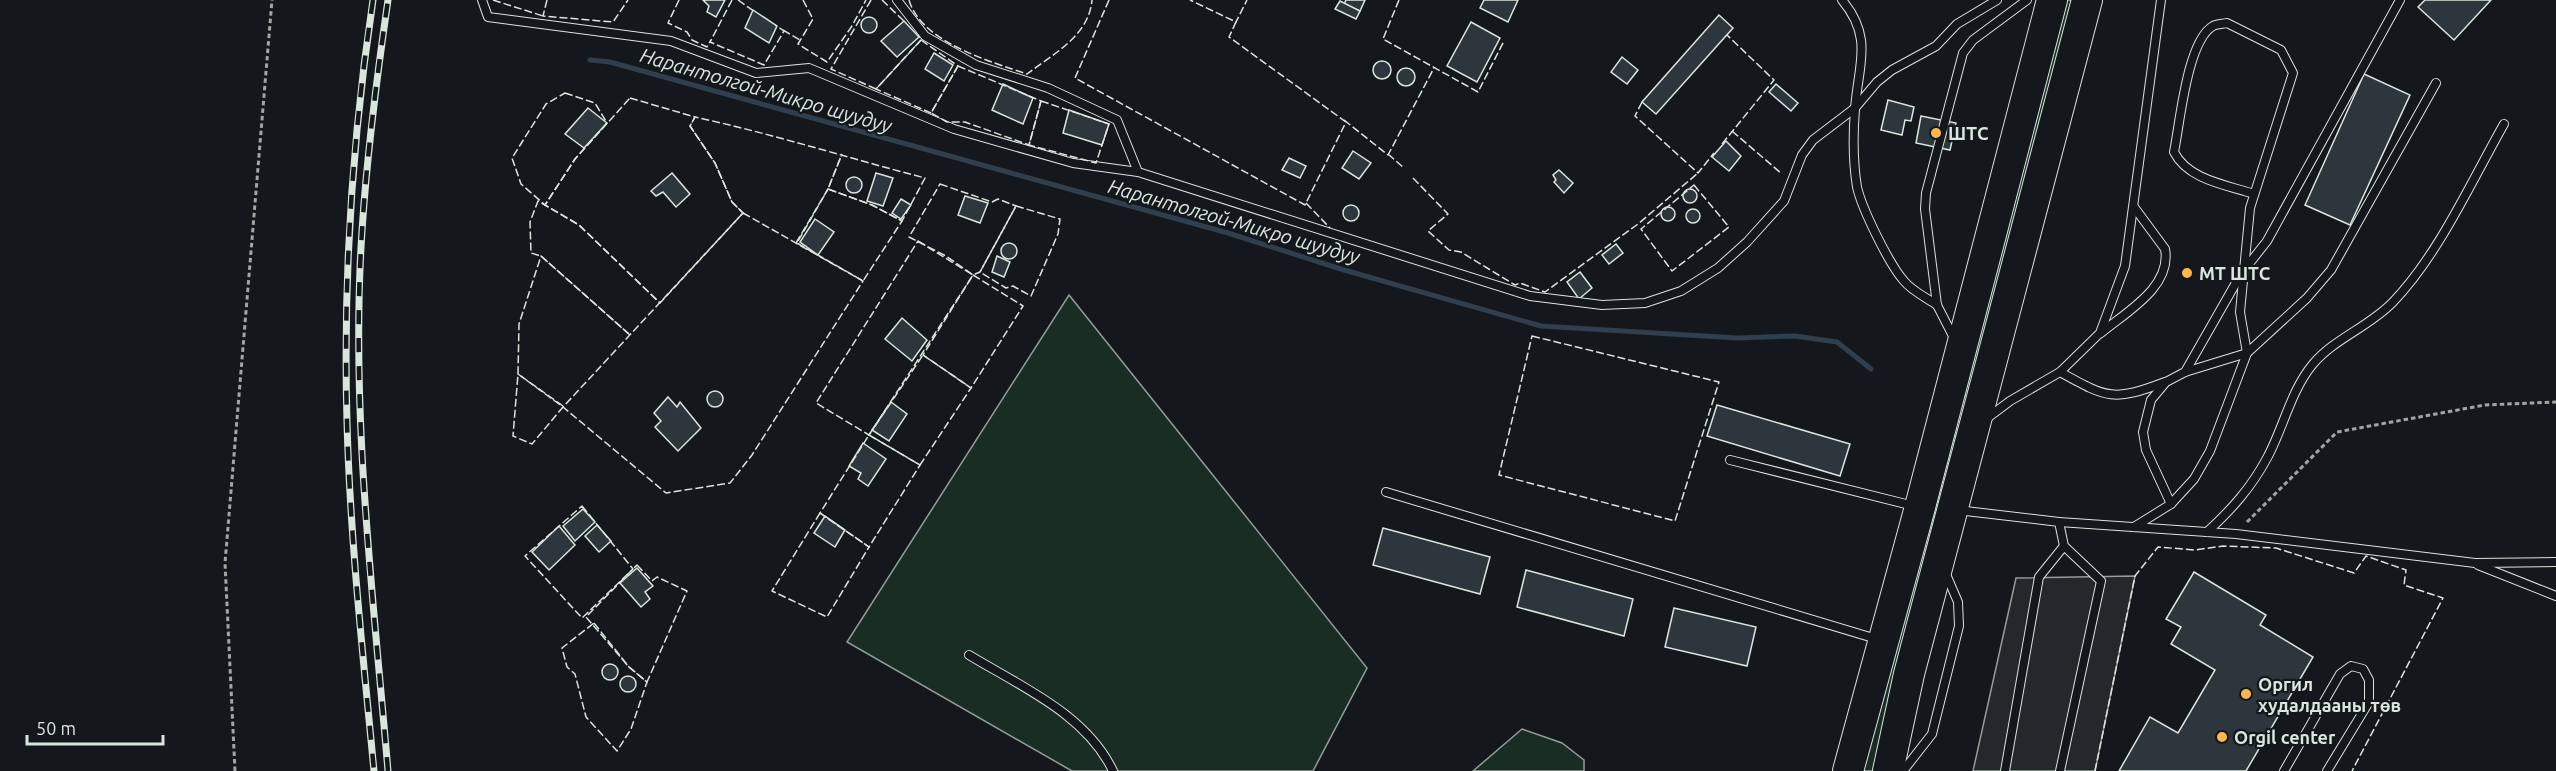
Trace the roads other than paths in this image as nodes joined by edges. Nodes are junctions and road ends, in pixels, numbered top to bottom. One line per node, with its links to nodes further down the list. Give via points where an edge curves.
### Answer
1 (482, 0): 13 (lane, via 488,17 670,41 756,73 809,68 954,129 1073,163)
2 (897, 0): 13 (lane, via 925,36 976,65 1048,88 1117,120)
3 (1842, 0): 11 (lane, via 1853,13 1864,52)
4 (1997, 0): 11 (lane, via 1957,24 1936,46 1892,70)
5 (2027, 0): 17 (lane, via 1973,40 1963,52 1924,209)
6 (2052, 0): 19 (highway)
7 (2087, 0): 25 (highway)
8 (2161, 0): 15 (lane)
9 (2400, 0): 16 (lane, via 2267,241)
10 (2436, 83): 20 (lane, via 2331,270 2307,298)
11 (1855, 108): 13 (lane, via 1813,140 1802,155 1784,201 1747,242 1718,268 1681,291 1645,303 1602,305 1530,296); 17 (lane, via 1858,188 1886,255 1905,282)
12 (2504, 124): 33 (lane, via 2414,278 2391,304 2312,365 2268,458 2237,504)
13 (1138, 172)
14 (2254, 194): 14 (lane, via 2187,169 2174,152 2193,57 2213,26 2227,23 2281,50 2294,73); 16 (lane)
15 (2134, 207): 18 (lane, via 2125,266); 18 (lane, via 2165,249 2162,274 2153,289)
16 (2241, 274): 20 (lane, via 2240,312); 22 (lane)
17 (1937, 305): 19 (lane)
18 (2100, 333): 21 (lane)
19 (1961, 351): 24 (highway)
20 (2247, 353): 22 (lane); 28 (lane, via 2210,451 2194,479)
21 (2060, 372): 23 (lane, via 2099,394 2119,396); 25 (lane)
22 (2185, 372): 23 (lane)
23 (2166, 382): 28 (lane, via 2151,400 2143,432 2146,450)
24 (1947, 404): 25 (highway); 29 (highway)
25 (1976, 420): 30 (highway)
26 (1730, 460): 29 (lane)
27 (1386, 492): 39 (lane)
28 (2171, 504): 32 (lane)
29 (1920, 507): 39 (highway)
30 (1953, 510): 31 (lane); 35 (highway)
31 (2059, 522): 32 (lane); 34 (lane)
32 (2134, 527): 33 (lane)
33 (2207, 532): 37 (lane)
34 (2064, 546): 45 (lane, via 2039,577); 46 (lane, via 2101,581)
35 (1939, 558): 43 (highway); 44 (lane, via 1958,602 1959,626 1932,734)
36 (2556, 562): 37 (lane)
37 (2475, 563): 38 (lane)
38 (2556, 596)
39 (1884, 641): 42 (highway)
40 (969, 655): 41 (lane, via 1072,719 1104,752)
41 (1113, 771)
42 (1848, 771)
43 (1888, 771)
44 (1903, 771)
45 (2005, 771)
46 (2060, 771)
47 (2284, 771): 48 (lane, via 2340,674 2352,666 2363,669 2369,680 2369,702)
48 (2327, 771)

